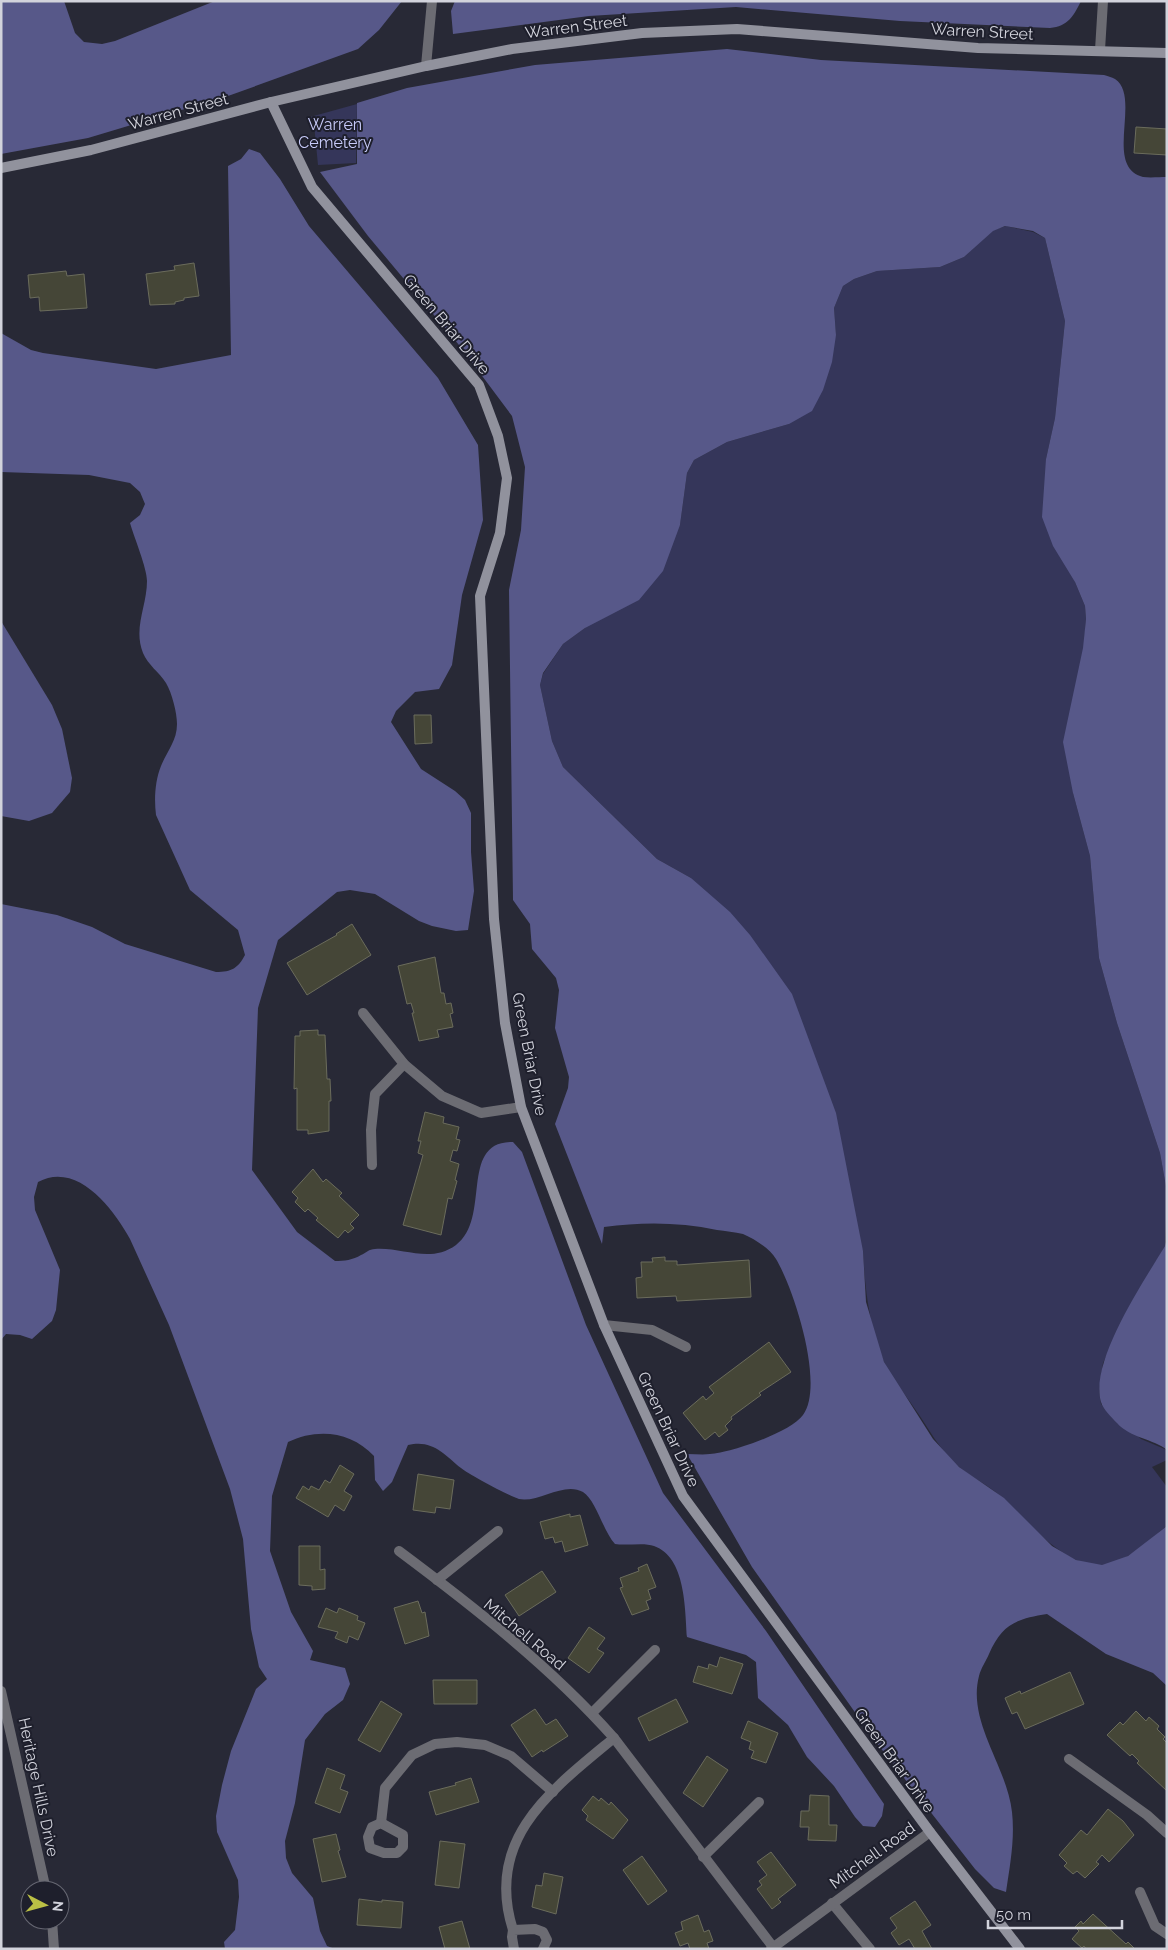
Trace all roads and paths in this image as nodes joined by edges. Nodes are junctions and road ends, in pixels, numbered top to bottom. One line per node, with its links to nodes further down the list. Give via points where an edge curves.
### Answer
1 (432, 1): 5 (street)
2 (1103, 1): 3 (street)
3 (1100, 50): 4 (street, Warren Street); 5 (street, Warren Street, via 978,48 737,29 633,34 512,49)
4 (1167, 53)
5 (426, 66): 6 (street, Warren Street)
6 (271, 102): 7 (street, Warren Street, via 91,150); 10 (street, Green Briar Drive, via 312,186 480,385 498,436 507,478 500,533 480,596 481,639 494,919 505,1023)
7 (1, 168)
8 (363, 1013): 9 (street)
9 (404, 1064): 10 (street, via 442,1096 481,1112); 11 (street, via 375,1094)
10 (522, 1107): 12 (street, Green Briar Drive)
11 (372, 1165)
12 (604, 1325): 13 (street, via 652,1330); 25 (street, Green Briar Drive, via 683,1496)
13 (686, 1348)
14 (498, 1531): 16 (street)
15 (399, 1551): 16 (street, Mitchell Road)
16 (437, 1580): 19 (street, Mitchell Road, via 545,1669)
17 (655, 1650): 19 (street)
18 (1, 1691): 28 (street, Heritage Hills Drive)
19 (592, 1713): 20 (street, Mitchell Road)
20 (614, 1738): 22 (street); 27 (street, Mitchell Road)
21 (1070, 1759): 26 (street)
22 (553, 1792): 24 (street, via 512,1756 485,1745 435,1744 412,1755 385,1788); 32 (street, via 531,1816 511,1850 505,1879 506,1908)
23 (759, 1802): 27 (street)
24 (381, 1823)
25 (930, 1832): 30 (street, Mitchell Road); 39 (street, Green Briar Drive)
26 (1167, 1833)
27 (703, 1857): 34 (street, Mitchell Road)
28 (44, 1880)
29 (1140, 1892): 33 (street, via 1155,1926)
30 (832, 1903): 34 (street, Mitchell Road); 38 (street, Mitchell Road)
31 (53, 1930): 35 (street)
32 (514, 1930): 36 (street); 37 (street, via 535,1928 543,1932 547,1940)
33 (1167, 1934)
34 (772, 1948)
35 (54, 1949)
36 (514, 1949)
37 (543, 1949)
38 (870, 1949)
39 (1020, 1949)

